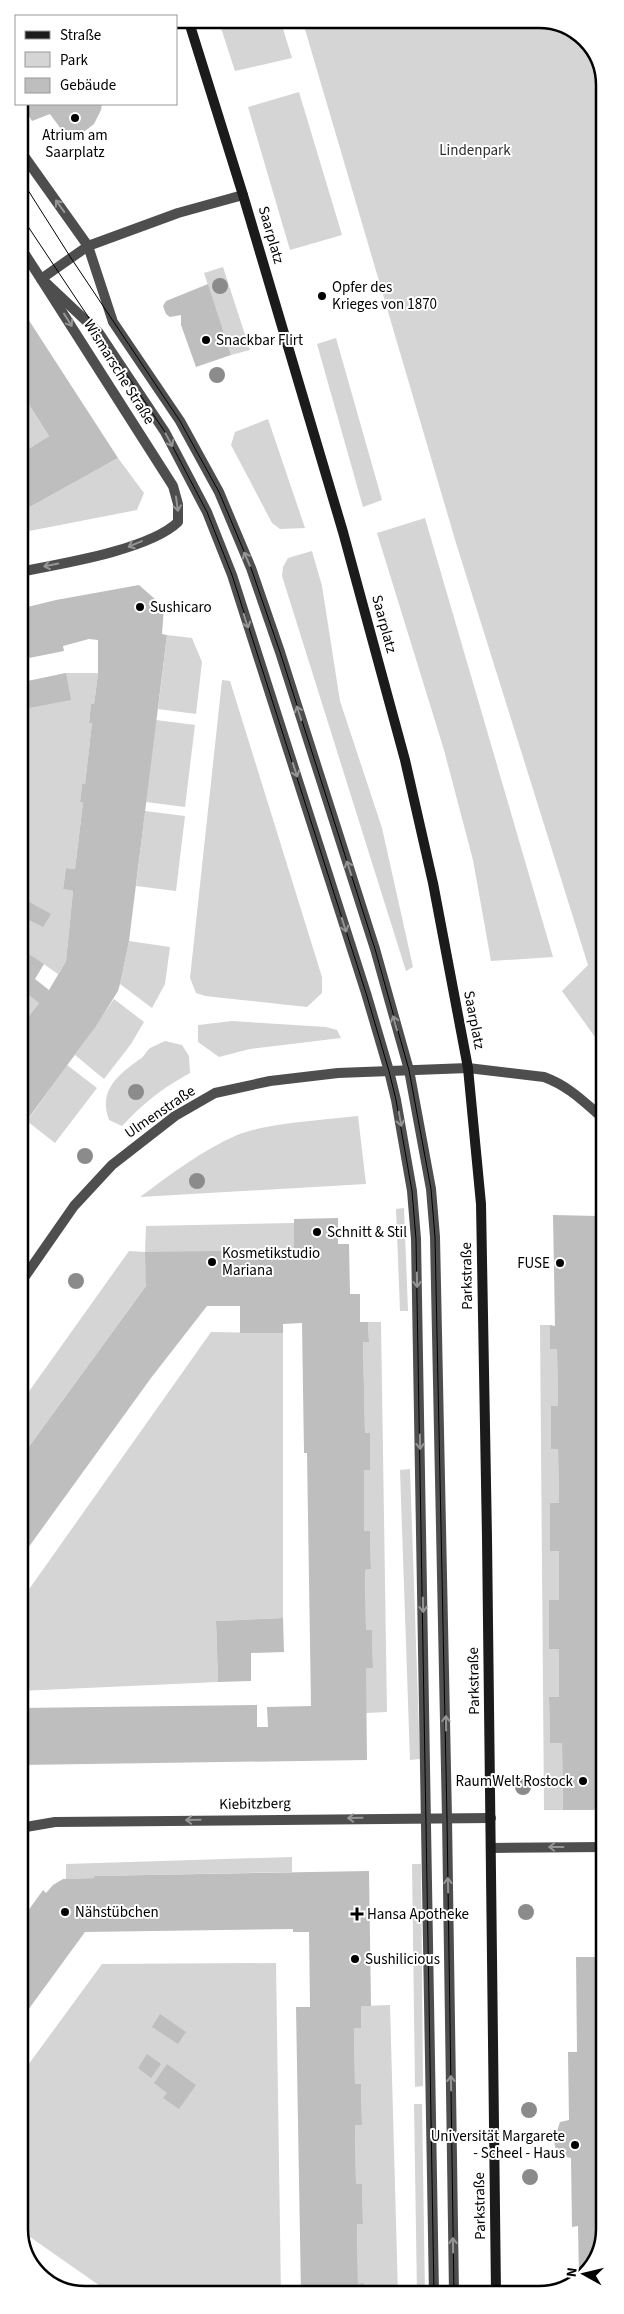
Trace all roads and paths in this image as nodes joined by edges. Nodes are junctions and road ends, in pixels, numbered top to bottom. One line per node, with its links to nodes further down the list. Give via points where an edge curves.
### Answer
1 (191, 28): 3 (main road, Saarplatz)
2 (28, 162): 4 (street, one-way to 2)
3 (243, 194): 4 (street, via 178,213); 8 (main road, Saarplatz, via 344,532 403,751 433,883)
4 (88, 246): 6 (street); 9 (street, one-way to 4, via 375,949 251,568 219,492 180,421 113,322)
5 (28, 258): 6 (street, Wismarsche Straße)
6 (42, 279): 7 (street, Wismarsche Straße, one-way to 7, via 173,486 178,522 171,529 123,549); 10 (street, one-way to 10, via 99,333 164,432 207,512 232,575)
7 (28, 570)
8 (468, 1068): 9 (street, Ulmenstraße); 11 (street, Ulmenstraße, via 544,1077 568,1087); 15 (main road, Parkstraße, via 480,1196)
9 (409, 1070): 10 (street, Ulmenstraße); 14 (street, one-way to 9, via 435,1237 431,1189)
10 (389, 1071): 12 (street, Ulmenstraße, via 280,1080 215,1093 176,1116 112,1165 74,1206); 13 (street, one-way to 13, via 412,1191 416,1239)
11 (596, 1112)
12 (28, 1273)
13 (428, 1818): 14 (street, Kiebitzberg); 16 (street, Kiebitzberg, one-way to 16, via 55,1822); 19 (street)
14 (448, 1818): 15 (street, Kiebitzberg); 20 (street, one-way to 14)
15 (490, 1818): 18 (main road, Parkstraße)
16 (28, 1827)
17 (596, 1847): 18 (street, one-way to 18)
18 (491, 1848): 21 (main road, Parkstraße)
19 (434, 2286)
20 (454, 2286)
21 (496, 2286)

